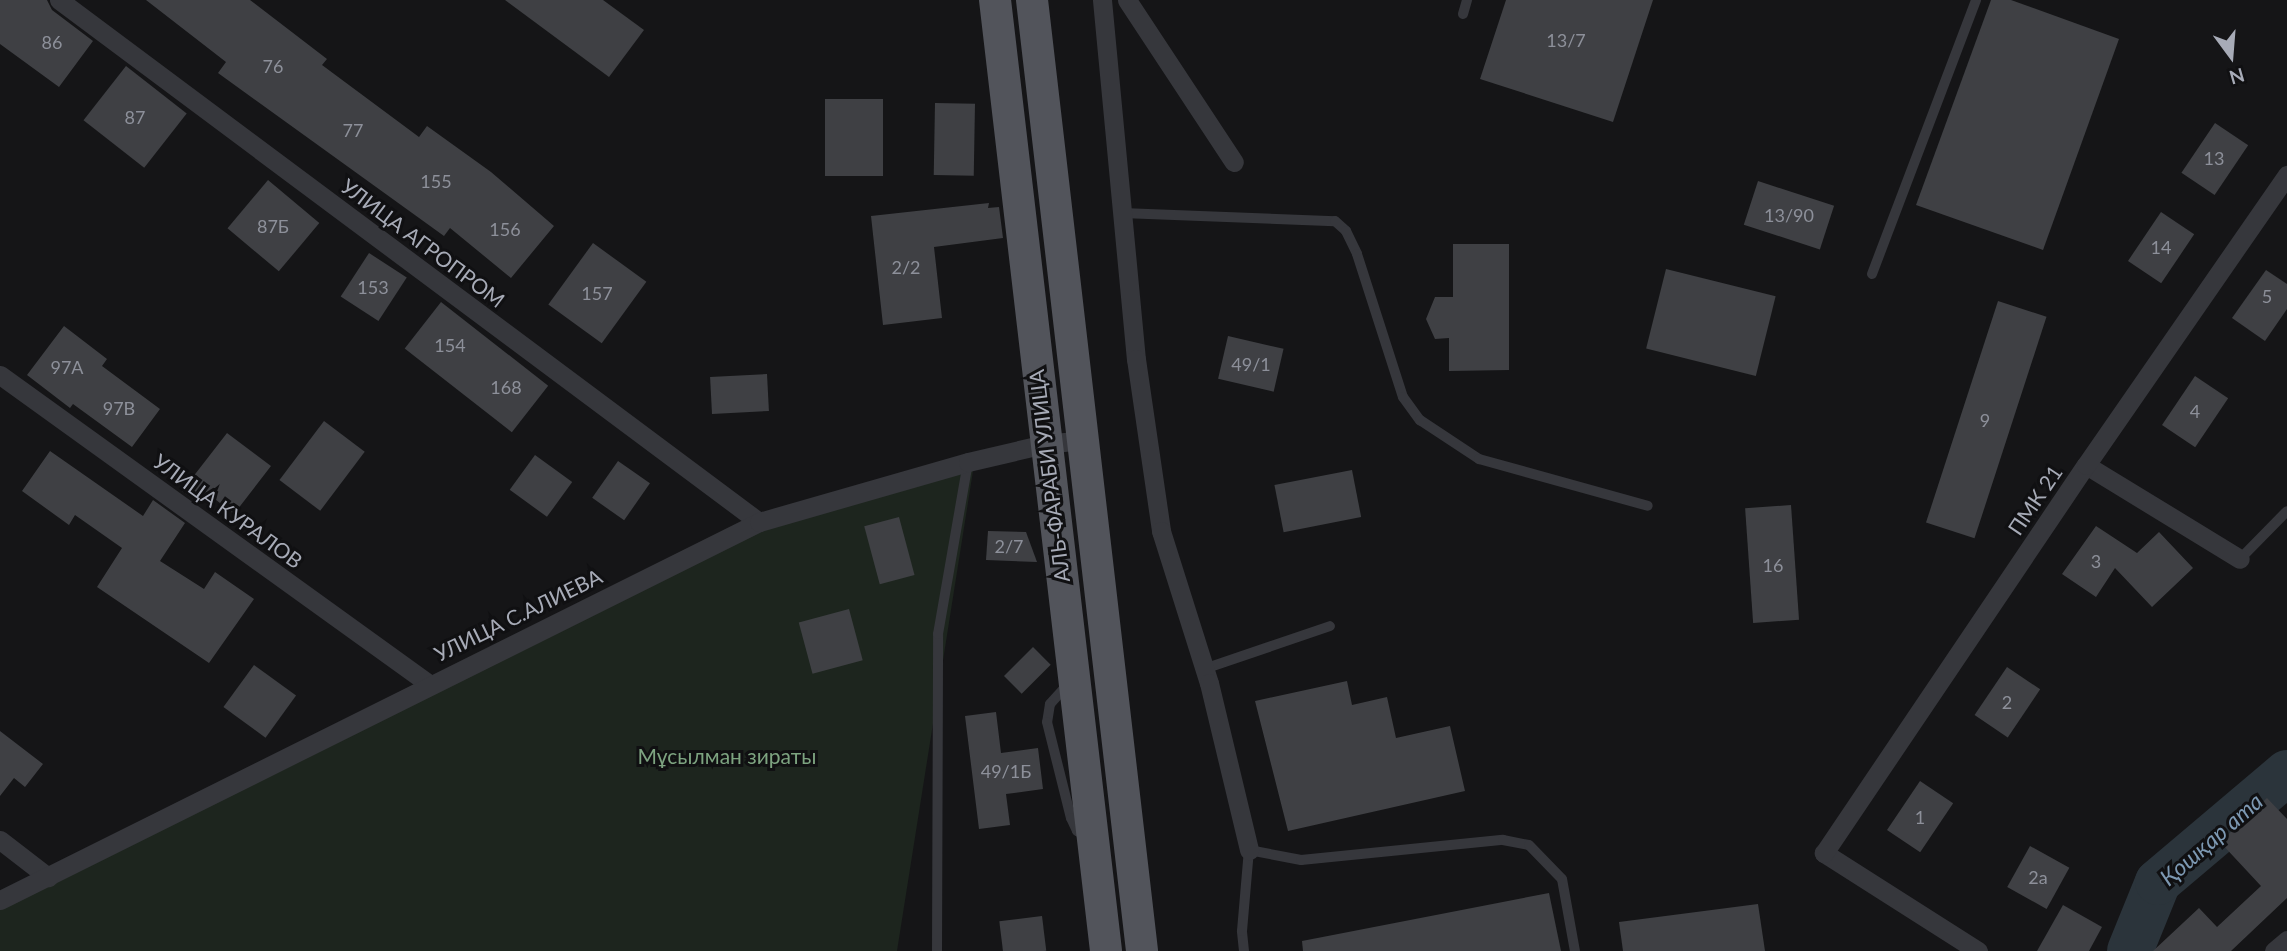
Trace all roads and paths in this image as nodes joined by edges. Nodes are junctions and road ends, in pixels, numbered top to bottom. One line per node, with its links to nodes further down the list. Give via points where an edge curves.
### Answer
1 (60, 0): 20 (street, УЛИЦА АГРОПРОМ)
2 (995, 0): 15 (main road, АЛЬ-ФАРАБИ УЛИЦА)
3 (1032, 0): 14 (main road, АЛЬ-ФАРАБИ УЛИЦА)
4 (1102, 0): 11 (street)
5 (1127, 0): 9 (street)
6 (1467, 0): 8 (lane)
7 (1976, 0): 12 (lane)
8 (1463, 14)
9 (1234, 162)
10 (2287, 175): 17 (street, ПМК 21)
11 (1122, 213): 18 (lane, via 1335,221 1346,231 1357,254 1403,397 1420,419 1479,459); 23 (street, via 1136,359 1161,531)
12 (1872, 274)
13 (0, 375): 24 (street, УЛИЦА КУРАЛОВ)
14 (1082, 440): 15 (street, УЛИЦА С.АЛИЕВА); 32 (main road, АЛЬ-ФАРАБИ УЛИЦА)
15 (1045, 444): 16 (street, УЛИЦА С.АЛИЕВА); 31 (main road, АЛЬ-ФАРАБИ УЛИЦА)
16 (968, 463): 20 (street, УЛИЦА С.АЛИЕВА); 30 (lane, via 938,634)
17 (2086, 465): 21 (street); 35 (street, ПМК 21, via 1824,853)
18 (1648, 506)
19 (2287, 511): 21 (lane)
20 (759, 522): 24 (street, УЛИЦА С.АЛИЕВА)
21 (2240, 559)
22 (1330, 626): 23 (lane)
23 (1204, 669): 26 (street)
24 (429, 684): 27 (street, УЛИЦА С.АЛИЕВА)
25 (0, 840): 27 (street)
26 (1249, 850): 33 (lane); 34 (lane, via 1301,859 1503,840 1529,845 1562,879)
27 (48, 877): 28 (street, УЛИЦА С.АЛИЕВА)
28 (0, 900)
29 (2287, 940): 36 (street)
30 (937, 951)
31 (1105, 951)
32 (1142, 951)
33 (1244, 951)
34 (1575, 951)
35 (1979, 951)
36 (2274, 951)

